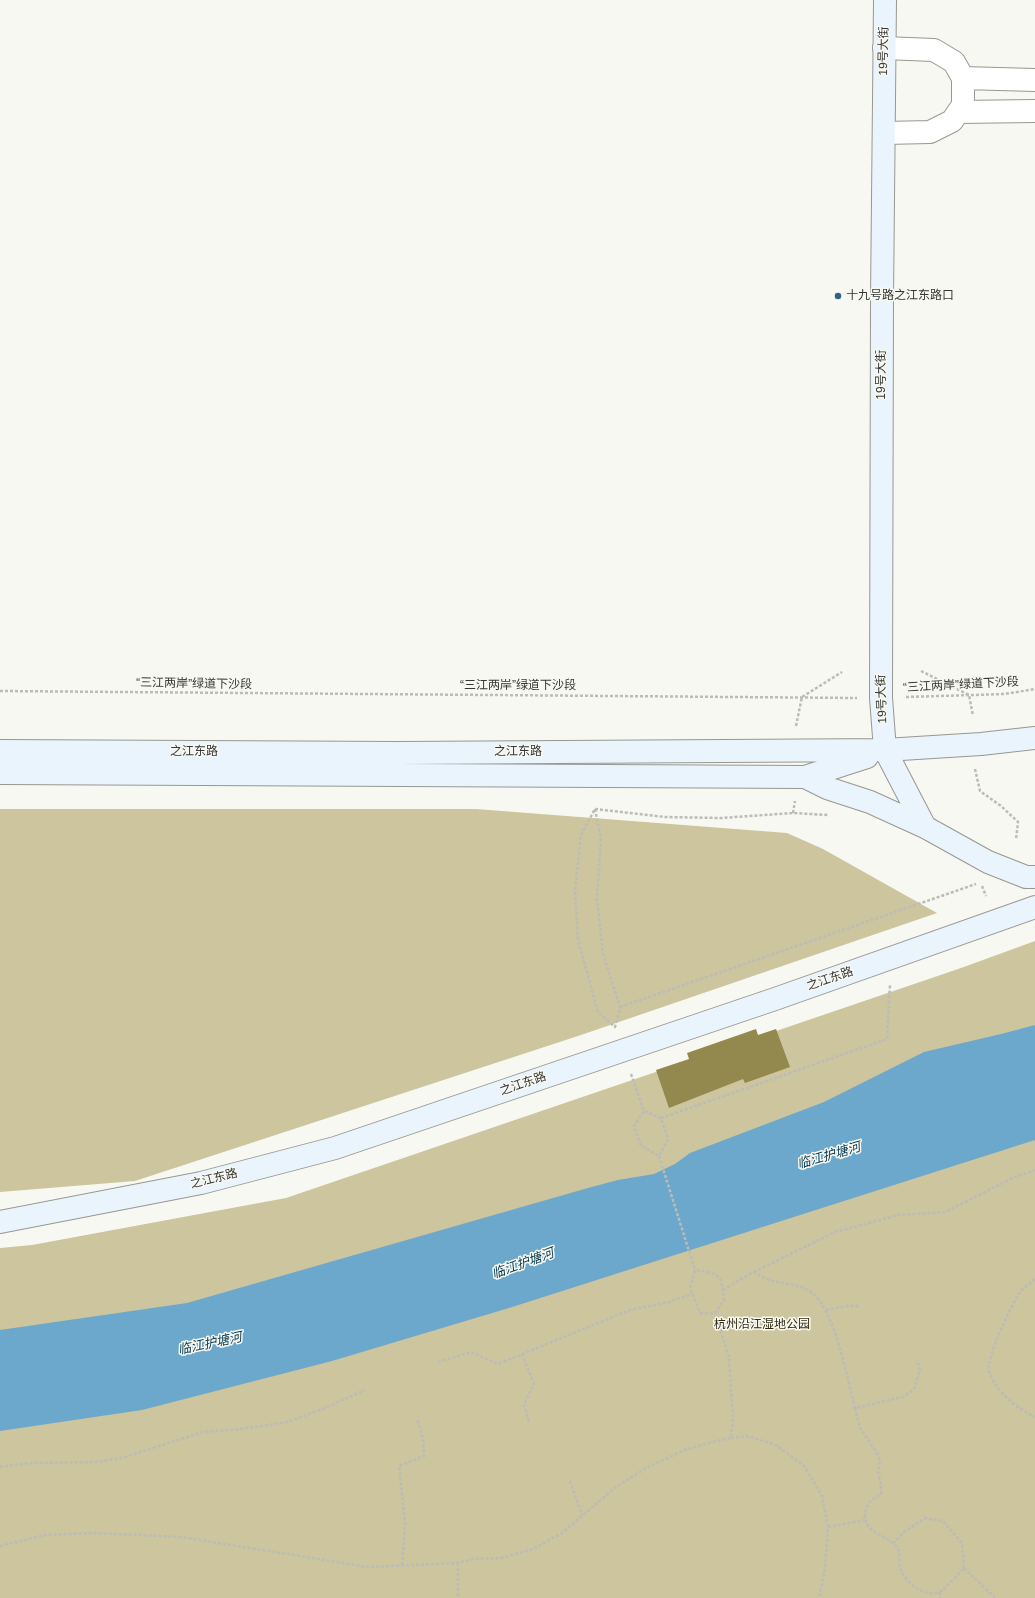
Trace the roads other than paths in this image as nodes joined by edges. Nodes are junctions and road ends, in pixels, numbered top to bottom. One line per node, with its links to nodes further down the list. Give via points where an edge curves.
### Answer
1 (885, 0): 2 (main road, 19号大街)
2 (884, 48): 3 (street, via 934,50 954,62); 7 (main road, 19号大街)
3 (963, 78): 4 (street); 6 (street, via 963,105)
4 (1035, 80)
5 (1035, 111): 6 (street)
6 (958, 112): 7 (street, via 952,121 930,132)
7 (884, 133): 9 (main road, 19号大街, via 881,698)
8 (1035, 738): 9 (main road, 之江东路)
9 (885, 750): 10 (main road, 之江东路, via 407,753); 12 (main road); 13 (main road)
10 (0, 751)
11 (0, 773): 12 (main road, 之江东路)
12 (805, 777): 13 (main road)
13 (925, 827): 14 (main road, via 988,862 1026,877)
14 (1035, 877)
15 (1035, 907): 16 (main road, 之江东路, via 336,1148 201,1183)
16 (0, 1222)

